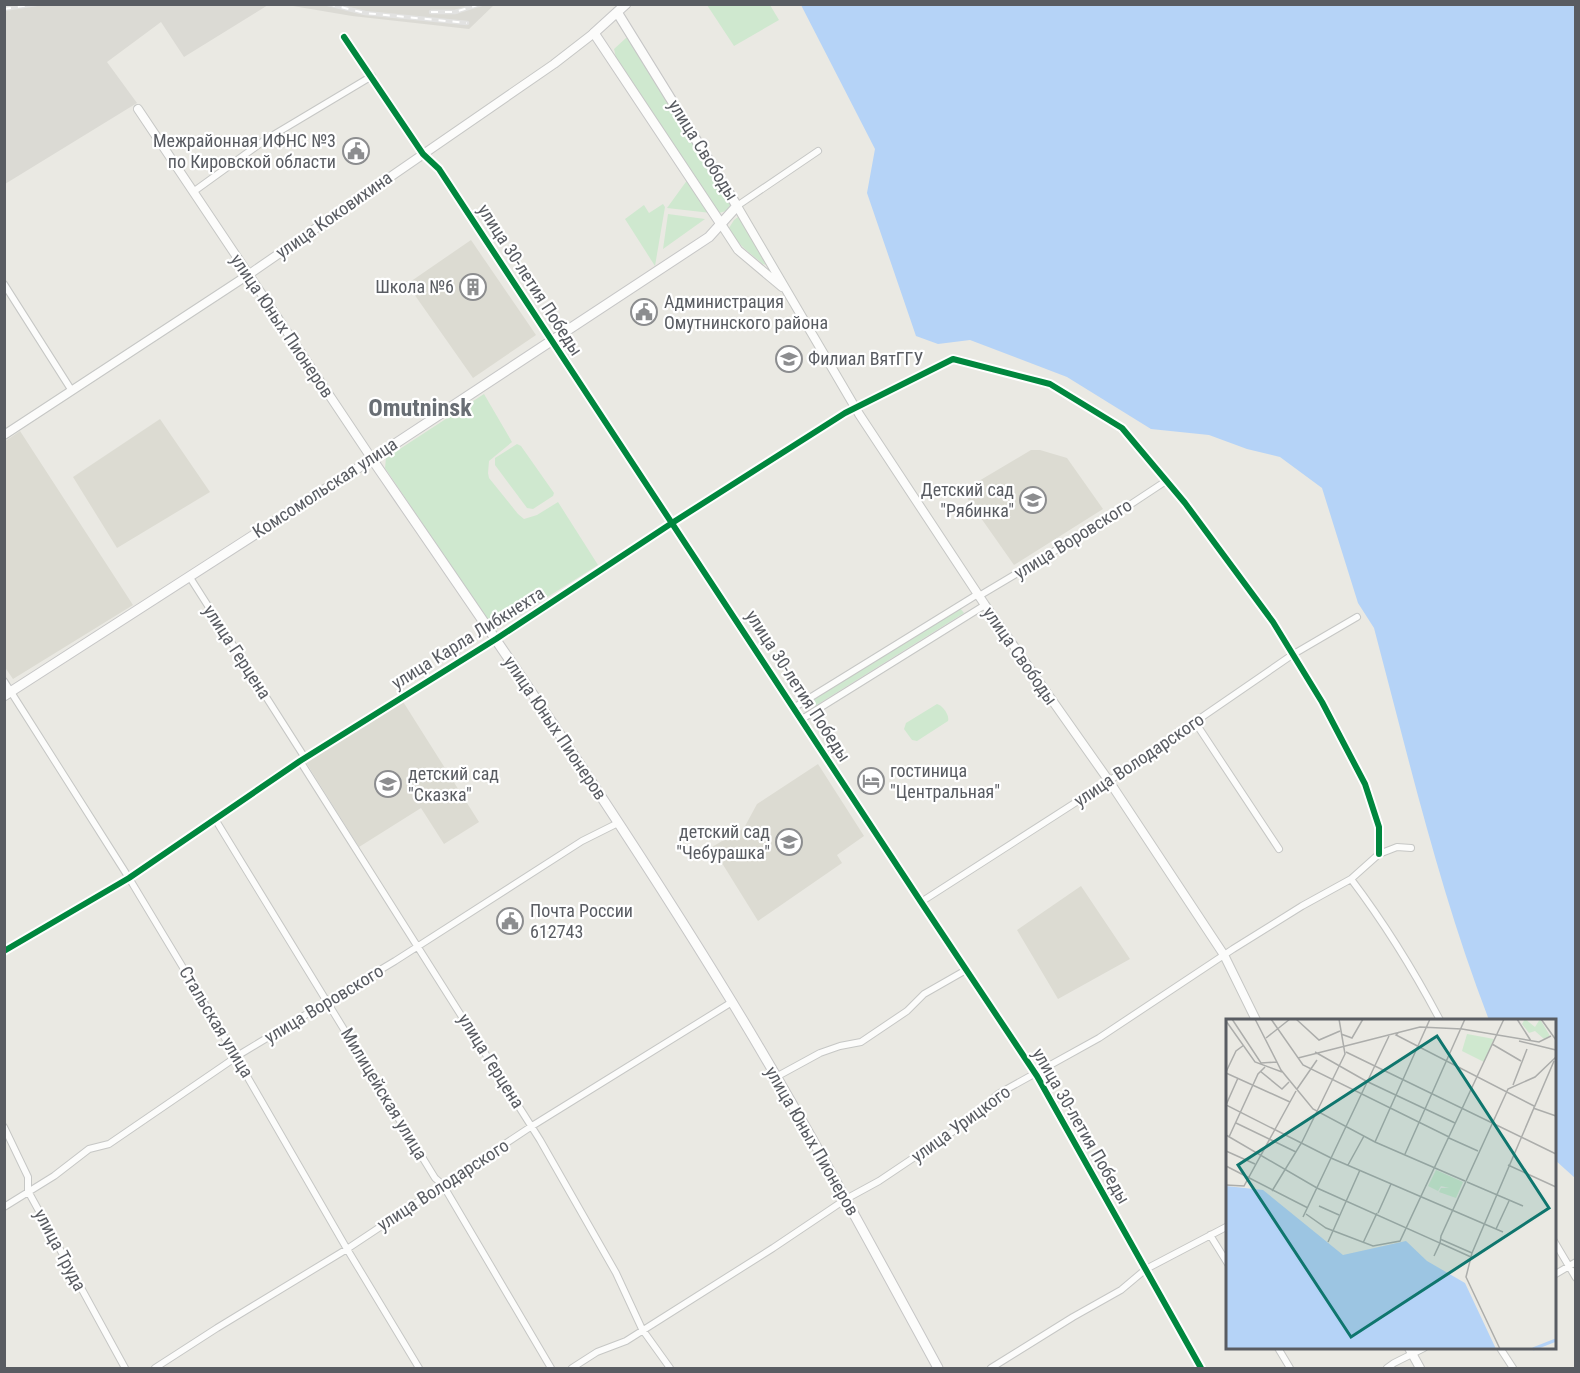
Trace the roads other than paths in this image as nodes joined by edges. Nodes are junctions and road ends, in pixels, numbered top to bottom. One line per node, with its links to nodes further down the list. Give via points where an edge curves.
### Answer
1 (626, 4): 2 (main road, улица Коковихина)
2 (617, 12): 3 (main road, улица Коковихина); 10 (main road, улица Свободы)
3 (594, 33): 8 (street, улица Коковихина); 11 (main road, улица Свободы)
4 (344, 37): 5 (street, улица 30-летия Победы)
5 (372, 75): 8 (street, улица 30-летия Победы); 9 (street, via 264,140)
6 (138, 110): 9 (street, улица Юных Пионеров)
7 (818, 151): 10 (street, Комсомольская улица)
8 (423, 154): 12 (street, улица Коковихина); 15 (street, улица 30-летия Победы, via 439,169)
9 (193, 192): 12 (street, улица Юных Пионеров)
10 (737, 206): 11 (main road, Комсомольская улица); 14 (street, улица Свободы)
11 (721, 224): 14 (street, улица Свободы, via 738,250); 15 (main road, Комсомольская улица, via 709,237)
12 (248, 275): 16 (street, улица Коковихина); 19 (street, улица Юных Пионеров)
13 (4, 284): 16 (street)
14 (786, 290): 17 (street, улица Свободы)
15 (552, 340): 19 (main road, Комсомольская улица); 21 (street, улица 30-летия Победы)
16 (72, 391): 18 (street, улица Коковихина)
17 (855, 408): 20 (street, улица Карла Либкнехта, via 953,358 1044,382 1074,397 1122,428); 21 (street, улица Карла Либкнехта); 23 (street, улица Свободы)
18 (4, 435)
19 (372, 459): 22 (main road, Комсомольская улица); 26 (main road, улица Юных Пионеров)
20 (1166, 481): 23 (street, улица Воровского); 27 (street, via 1273,622)
21 (672, 523): 26 (street, улица Карла Либкнехта); 30 (street, улица 30-летия Победы)
22 (189, 576): 29 (main road, Комсомольская улица); 33 (street, улица Герцена)
23 (978, 595): 24 (street, улица Свободы); 30 (street, улица Воровского)
24 (985, 605): 31 (street); 34 (street, улица Свободы)
25 (1357, 617): 27 (street, улица Володарского)
26 (496, 639): 33 (street, улица Карла Либкнехта); 36 (main road, улица Юных Пионеров)
27 (1292, 656): 32 (street, улица Володарского); 39 (street, via 1322,702 1365,784 1379,827)
28 (4, 681): 29 (street, Стальская улица)
29 (8, 694): 40 (street, Стальская улица)
30 (795, 708): 31 (street, улица 30-летия Победы)
31 (802, 719): 42 (street, улица 30-летия Победы)
32 (1195, 722): 34 (street, улица Володарского); 38 (street)
33 (302, 759): 35 (street, улица Карла Либкнехта); 43 (street, улица Герцена)
34 (1109, 781): 42 (street, улица Володарского); 45 (street, улица Свободы)
35 (215, 819): 40 (street, улица Карла Либкнехта); 47 (street, Милицейская улица)
36 (618, 823): 43 (street, улица Воровского, via 582,841); 48 (main road, улица Юных Пионеров)
37 (1412, 848): 39 (street, улица Урицкого, via 1396,847)
38 (1279, 849)
39 (1379, 854): 41 (street, улица Урицкого)
40 (129, 878): 44 (street, улица Карла Либкнехта); 51 (street, Стальская улица)
41 (1351, 879): 45 (street, улица Урицкого); 50 (street, via 1384,923)
42 (921, 902): 46 (street, улица 30-летия Победы)
43 (419, 946): 47 (street, улица Воровского); 54 (street, улица Герцена)
44 (4, 951)
45 (1224, 955): 49 (street, улица Свободы); 52 (street, улица Урицкого, via 1099,1038)
46 (966, 970): 52 (street, улица 30-летия Победы); 53 (street, via 924,994 907,1011 861,1042 820,1053)
47 (328, 1002): 51 (street, улица Воровского); 56 (street, Милицейская улица, via 435,1178)
48 (732, 1002): 53 (main road, улица Юных Пионеров); 54 (street, улица Володарского)
49 (1256, 1019)
50 (1439, 1019)
51 (237, 1057): 57 (street, улица Воровского, via 109,1144 89,1149); 63 (street, Стальская улица)
52 (1036, 1074): 58 (street, улица Урицкого, via 1005,1090 974,1118); 67 (street, улица 30-летия Победы)
53 (776, 1077): 58 (main road, улица Юных Пионеров)
54 (532, 1126): 56 (street, улица Володарского); 70 (street, улица Герцена, via 616,1273)
55 (4, 1127): 57 (street, улица Труда, via 28,1177)
56 (443, 1185): 63 (street, улица Володарского); 77 (street, Милицейская улица)
57 (29, 1192): 59 (street, улица Воровского); 74 (street, улица Труда)
58 (846, 1199): 70 (street, улица Урицкого); 80 (main road, улица Юных Пионеров)
59 (4, 1207)
60 (1226, 1227): 61 (street)
61 (1210, 1235): 64 (street); 67 (street)
62 (1556, 1244): 66 (street)
63 (347, 1249): 75 (street, улица Володарского); 76 (street, Стальская улица)
64 (1226, 1262)
65 (1575, 1262): 66 (street)
66 (1569, 1267): 68 (street); 69 (street)
67 (1146, 1269): 81 (street, via 1121,1290); 82 (street, улица 30-летия Победы)
68 (1556, 1274)
69 (1575, 1278)
70 (642, 1329): 78 (street, улица Урицкого); 79 (street, улица Герцена)
71 (1279, 1349): 83 (street)
72 (1501, 1349): 86 (street)
73 (1411, 1351): 84 (street); 85 (street)
74 (125, 1368)
75 (155, 1368)
76 (419, 1368)
77 (551, 1368)
78 (572, 1368)
79 (670, 1368)
80 (938, 1368)
81 (991, 1368)
82 (1201, 1368)
83 (1290, 1368)
84 (1388, 1368)
85 (1420, 1368)
86 (1513, 1368)

